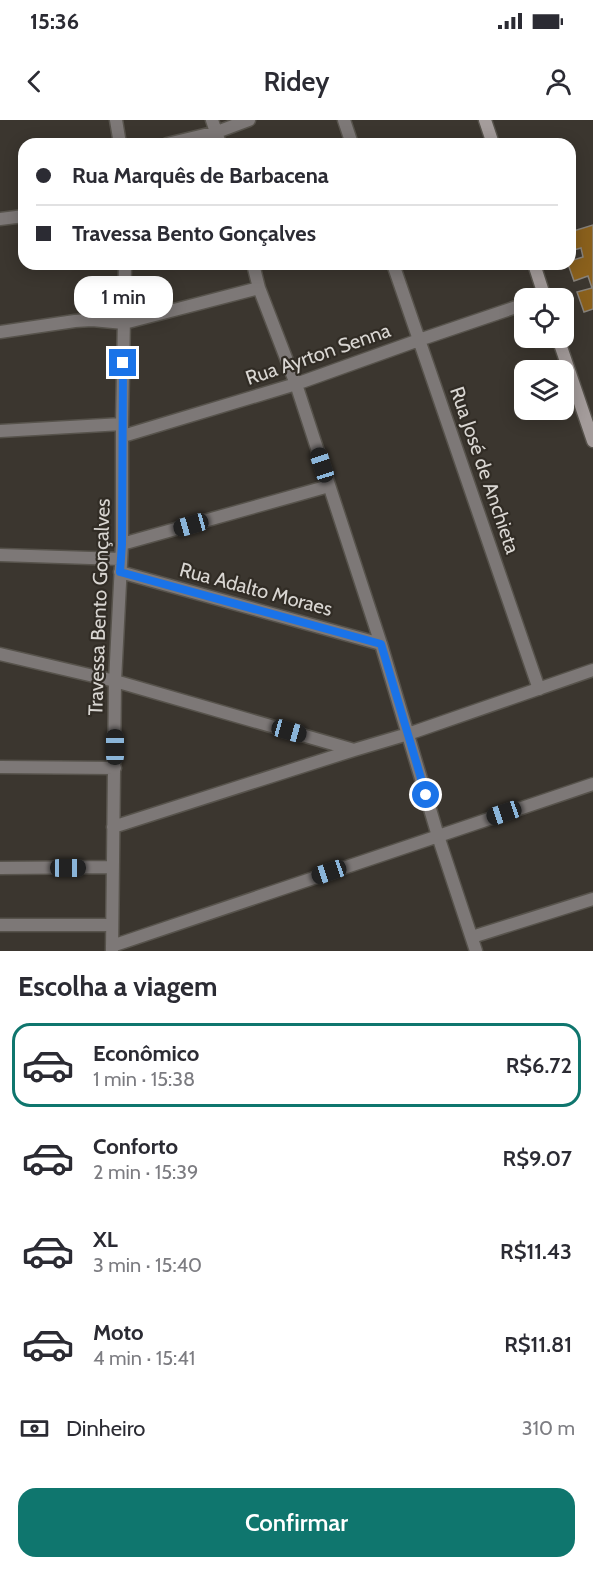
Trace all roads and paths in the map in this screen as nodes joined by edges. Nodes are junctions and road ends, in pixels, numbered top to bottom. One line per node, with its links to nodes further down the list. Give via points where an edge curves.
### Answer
1 (116, 120): 6 (street)
2 (249, 120): 5 (street)
3 (344, 120): 8 (street)
4 (484, 120): 9 (main road)
5 (216, 132): 7 (street)
6 (119, 138)
7 (192, 138)
8 (350, 138)
9 (491, 138)
10 (18, 217): 11 (street)
11 (0, 219)
12 (124, 270): 19 (street, Travessa Bento Gonçalves)
13 (254, 270): 16 (street)
14 (395, 270): 21 (street, Rua José de Anchieta)
15 (536, 270): 17 (main road)
16 (259, 288): 19 (street); 23 (street)
17 (541, 288)
18 (514, 308): 21 (street, Rua Ayrton Senna)
19 (124, 323): 20 (street, via 75,321); 24 (street, Travessa Bento Gonçalves)
20 (0, 332)
21 (419, 340): 23 (street, Rua Ayrton Senna); 36 (street, Rua José de Anchieta)
22 (561, 348): 26 (main road)
23 (296, 384): 24 (street, Rua Ayrton Senna); 27 (street)
24 (122, 430): 25 (street, Rua Ayrton Senna); 28 (street, Travessa Bento Gonçalves)
25 (0, 431)
26 (593, 441)
27 (329, 486): 28 (street); 32 (street)
28 (122, 544): 30 (street, Travessa Bento Gonçalves)
29 (0, 555): 30 (street)
30 (122, 559): 31 (street, Travessa Bento Gonçalves)
31 (120, 572): 32 (street, Rua Adalto Moraes); 35 (street, Travessa Bento Gonçalves)
32 (381, 644): 37 (street)
33 (0, 654): 35 (street)
34 (593, 670): 36 (street)
35 (115, 681): 38 (street); 40 (street, Travessa Bento Gonçalves)
36 (538, 690): 37 (street)
37 (408, 735): 38 (street); 43 (street)
38 (354, 750): 42 (street)
39 (0, 767): 40 (street)
40 (115, 768): 42 (street, Travessa Bento Gonçalves)
41 (593, 784): 43 (street)
42 (113, 827): 44 (street, Travessa Bento Gonçalves)
43 (438, 836): 49 (street); 50 (street)
44 (113, 867): 45 (street); 47 (street, Travessa Bento Gonçalves)
45 (0, 868)
46 (593, 899): 49 (street)
47 (112, 925): 48 (street); 50 (street, Travessa Bento Gonçalves)
48 (0, 926)
49 (472, 937): 51 (street)
50 (112, 948)
51 (476, 951)

